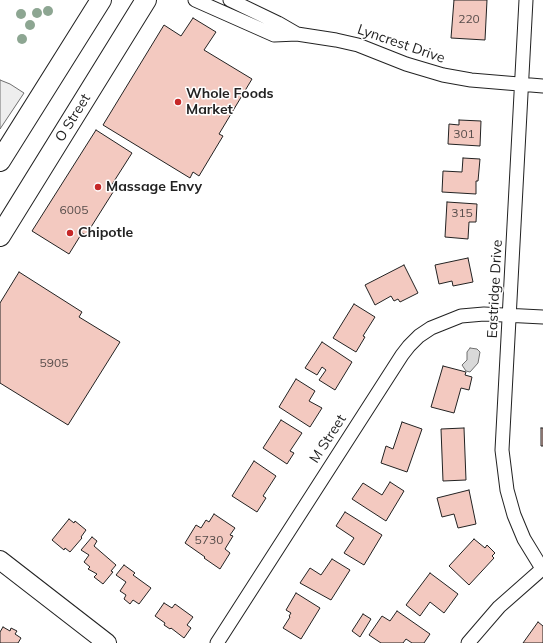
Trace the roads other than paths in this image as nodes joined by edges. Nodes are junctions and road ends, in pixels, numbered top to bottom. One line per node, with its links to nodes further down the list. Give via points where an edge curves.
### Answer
1 (100, 0): 9 (main road)
2 (146, 0): 10 (main road, O Street)
3 (195, 0): 6 (street, Lyncrest Drive, via 274,35)
4 (230, 0): 6 (street, Lyncrest Drive)
5 (526, 0): 7 (street, Eastridge Drive)
6 (297, 34): 7 (street, Lyncrest Drive, via 358,45 443,75)
7 (521, 84): 8 (street, Lyncrest Drive); 11 (street, Eastridge Drive)
8 (543, 86)
9 (0, 161)
10 (0, 236)
11 (509, 316): 12 (street, M Street); 14 (street, Eastridge Drive, via 502,450 504,477 519,527); 16 (street, M Street, via 461,316 431,328 418,336 409,346)
12 (543, 317)
13 (2, 566): 15 (main road)
14 (542, 570): 17 (street, via 499,607)
15 (107, 643)
16 (217, 643)
17 (468, 643)

